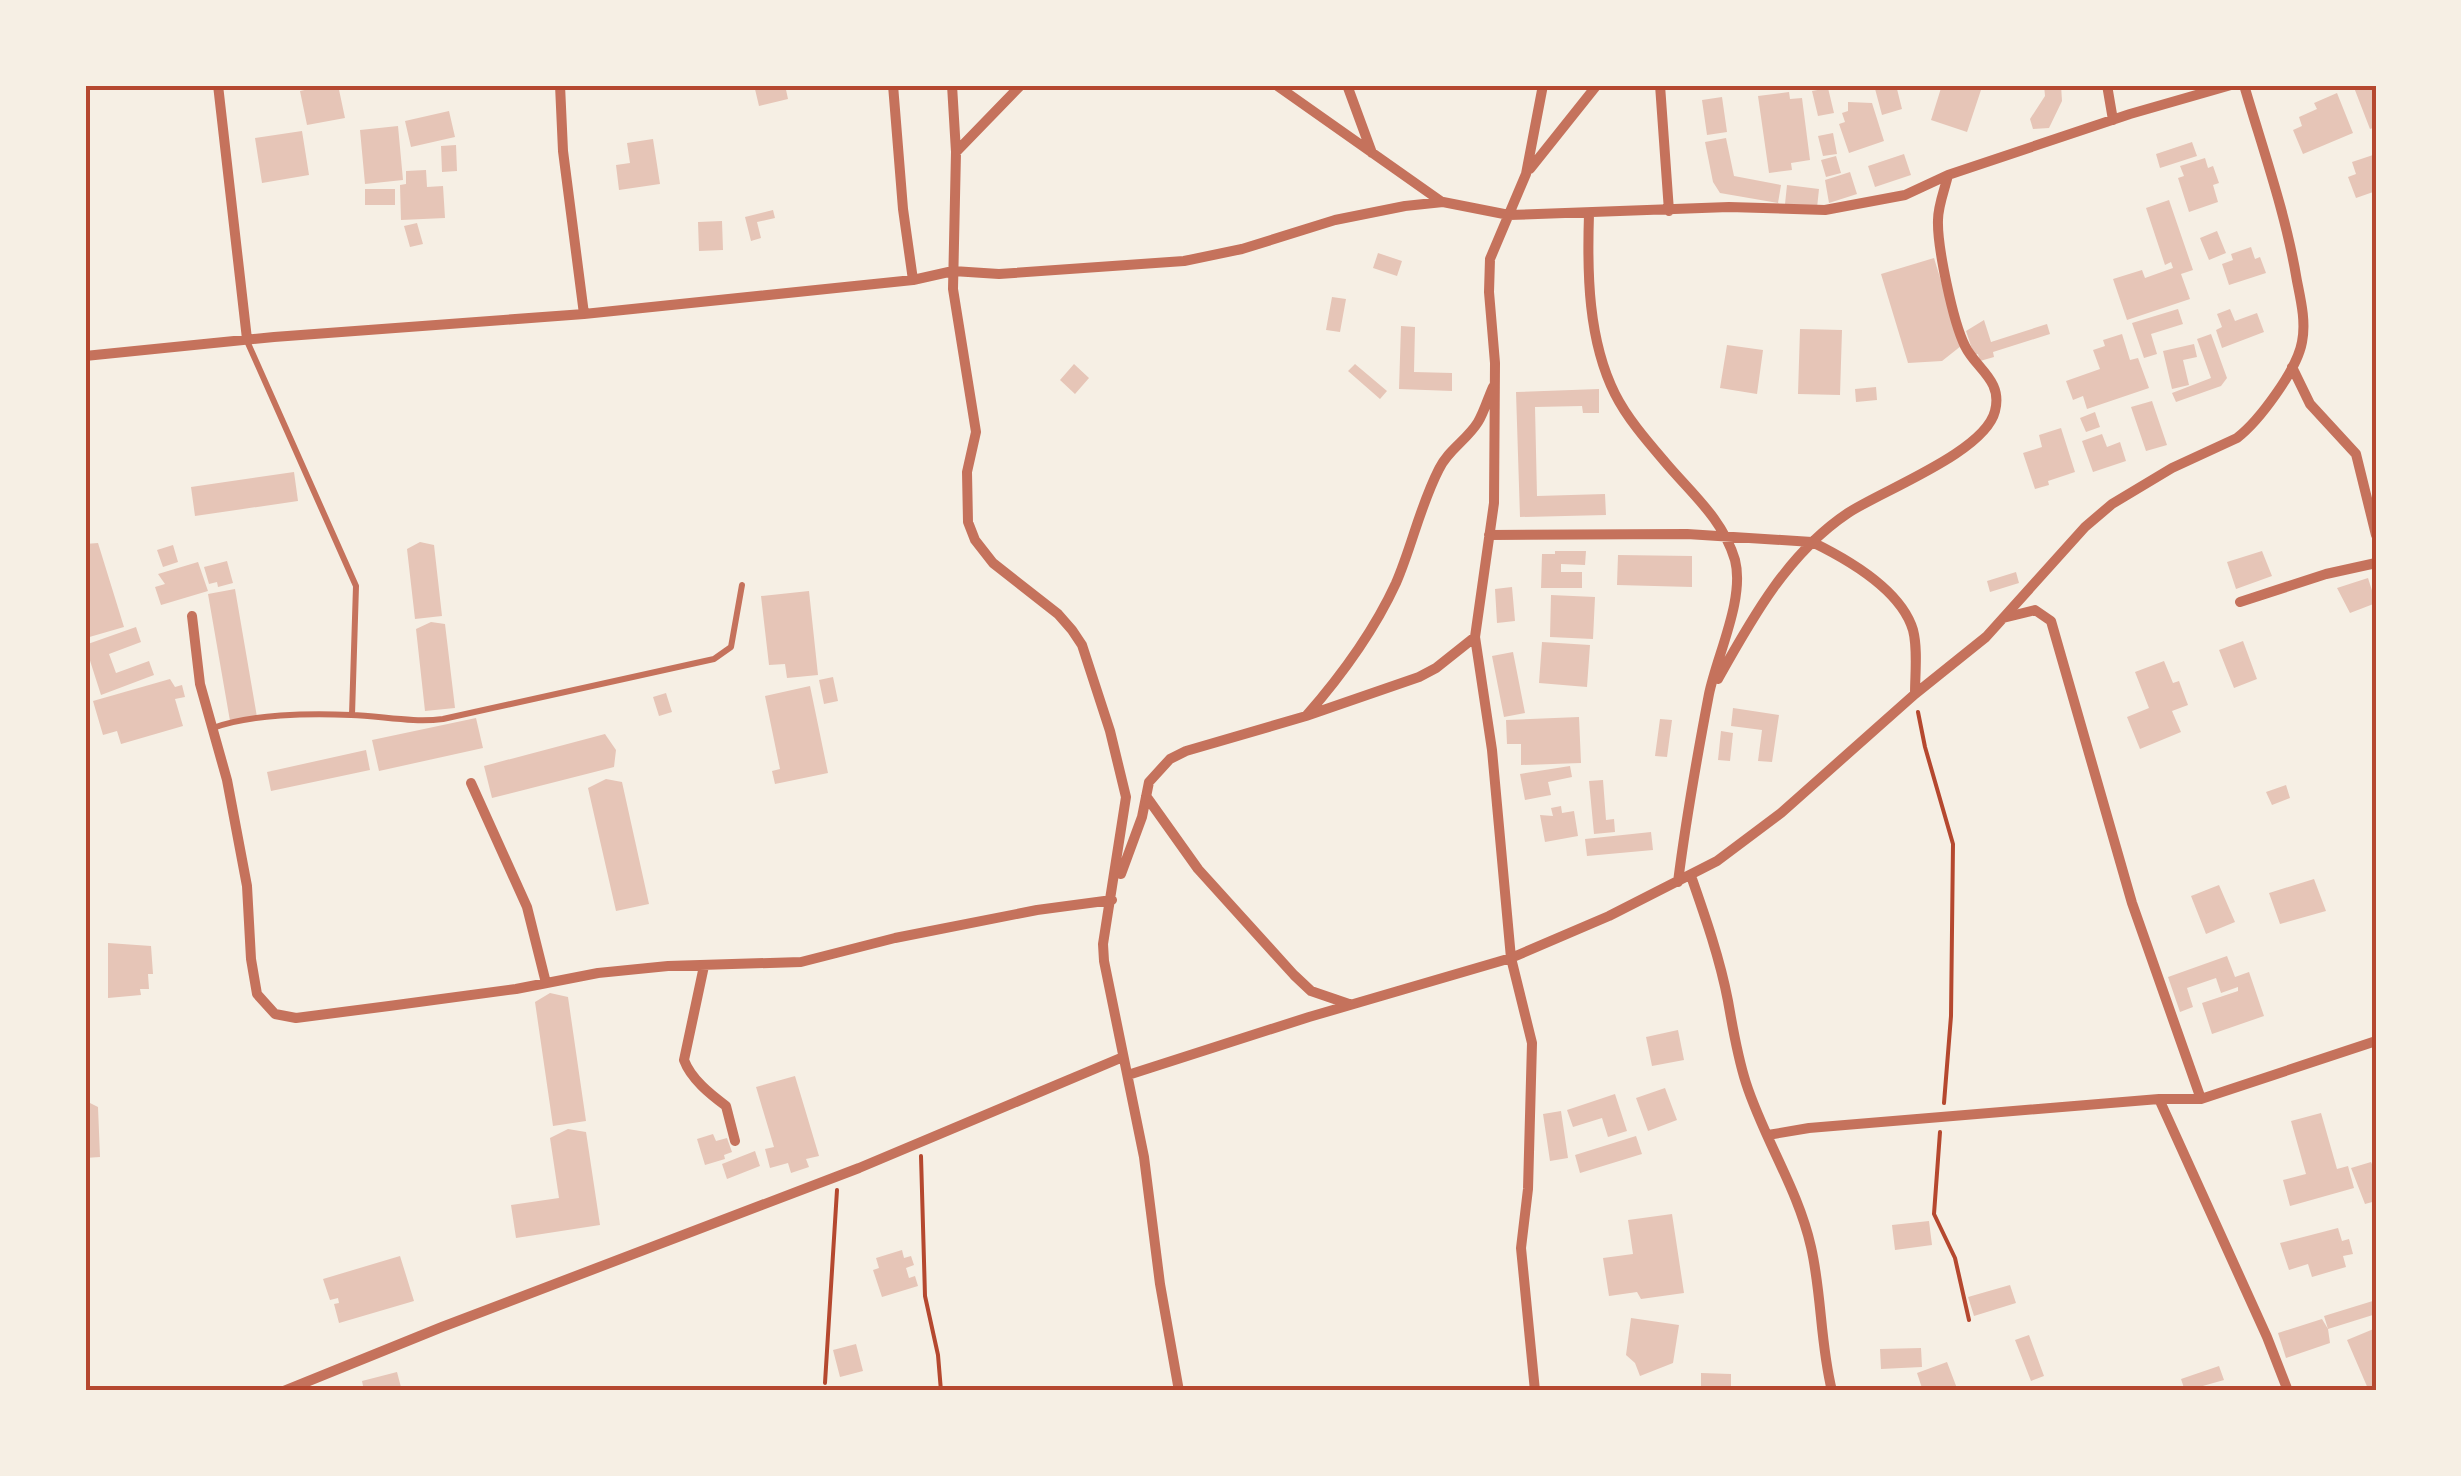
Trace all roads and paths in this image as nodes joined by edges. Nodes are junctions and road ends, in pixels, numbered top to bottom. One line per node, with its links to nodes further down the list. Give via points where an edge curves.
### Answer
1 (218, 85): 26 (street)
2 (560, 85): 25 (street)
3 (893, 85): 24 (street)
4 (952, 85): 15 (street)
5 (1022, 85): 15 (street)
6 (1276, 85): 16 (street)
7 (1347, 85): 16 (street)
8 (1543, 85): 17 (street)
9 (1597, 85): 17 (street)
10 (1660, 85): 20 (street)
11 (2107, 85): 14 (street)
12 (2230, 85): 14 (street)
13 (2244, 85): 28 (street, via 2280,201 2303,315 2302,344)
14 (2114, 120): 18 (street)
15 (956, 152): 23 (street)
16 (1373, 154): 19 (street)
17 (1526, 174): 22 (street)
18 (1948, 175): 20 (street, via 1905,195 1825,210); 33 (street, via 1938,236 1963,343 1993,380 1995,413 1939,465 1845,515)
19 (1443, 202): 22 (street); 23 (street, via 1335,220 1184,261)
20 (1669, 211): 21 (street)
21 (1589, 214): 22 (street); 32 (street, via 1590,301 1615,395)
22 (1509, 215): 29 (street, via 1490,259)
23 (953, 272): 24 (street); 49 (street, via 976,432 967,472 968,522 993,563 1058,614 1082,645 1126,797)
24 (914, 280): 25 (street)
25 (584, 314): 26 (street)
26 (247, 340): 27 (street); 42 (lane, via 356,586)
27 (85, 356)
28 (2292, 367): 31 (street, via 2310,404 2356,454); 38 (street, via 2250,428 2112,504)
29 (1495, 381): 30 (street); 43 (street, via 1479,421 1436,472 1398,580 1372,630)
30 (1489, 535): 32 (street); 39 (street)
31 (2376, 535)
32 (1725, 538): 33 (street); 40 (street, via 1736,598)
33 (1812, 542): 40 (street, via 1786,569); 41 (street, via 1901,607 1913,630)
34 (2376, 563): 36 (street)
35 (742, 585): 42 (lane, via 730,647 714,658 443,719)
36 (2240, 602)
37 (192, 616): 44 (street)
38 (2002, 619): 41 (street); 57 (street, via 2036,610 2051,621 2132,903)
39 (1475, 637): 43 (street, via 1419,677); 50 (street)
40 (1710, 692): 48 (street)
41 (1915, 694): 47 (street, via 1781,813); 59 (path, via 1953,844 1952,1016)
42 (352, 715): 44 (lane, via 230,722)
43 (1306, 716): 46 (street, via 1186,751 1157,771)
44 (212, 729): 52 (street, via 247,886 257,994 275,1014 296,1018)
45 (471, 783): 52 (street, via 527,907)
46 (1146, 796): 49 (street); 53 (street, via 1198,869 1294,975 1311,990)
47 (1691, 876): 48 (street); 60 (street, via 1728,1000 1732,1036)
48 (1678, 882): 50 (street)
49 (1112, 898): 51 (street, via 895,938 822,959); 55 (street, via 1104,961)
50 (1511, 958): 53 (street); 69 (street, via 1532,1043 1522,1248)
51 (704, 966): 52 (street); 62 (street, via 684,1060 726,1106)
52 (546, 983)
53 (1350, 1004): 56 (street)
54 (2376, 1041): 57 (street)
55 (1123, 1057): 56 (street); 61 (street)
56 (1128, 1076): 68 (street)
57 (2200, 1098): 58 (street)
58 (2159, 1099): 59 (street); 71 (street)
59 (1941, 1118): 60 (street); 64 (path, via 1934,1214 1956,1258)
60 (1768, 1135): 70 (street, via 1811,1244)
61 (922, 1141): 63 (street); 67 (path, via 925,1296)
62 (735, 1142)
63 (838, 1176): 65 (path); 66 (street)
64 (1969, 1320)
65 (825, 1382)
66 (284, 1391)
67 (941, 1391)
68 (1180, 1391)
69 (1535, 1391)
70 (1832, 1391)
71 (2288, 1391)

